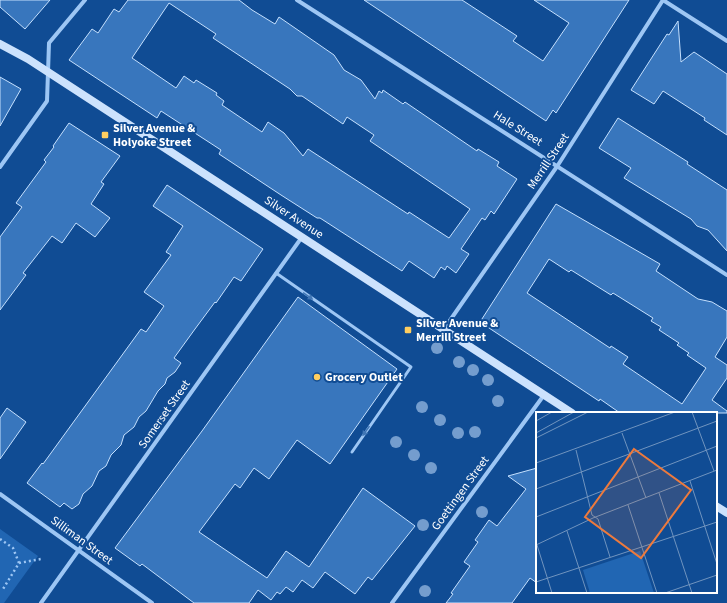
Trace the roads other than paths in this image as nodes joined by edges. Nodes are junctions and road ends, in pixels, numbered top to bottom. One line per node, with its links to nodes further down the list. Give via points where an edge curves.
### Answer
1 (85, 0): 6 (street, via 49,43)
2 (297, 0): 7 (street, Hale Street)
3 (663, 0): 4 (street); 7 (street, Merrill Street)
4 (727, 41)
5 (0, 44): 6 (main road, Silver Avenue)
6 (48, 72): 8 (street, via 47,101); 9 (main road, Silver Avenue)
7 (558, 165): 11 (street, Hale Street); 12 (street, Merrill Street)
8 (0, 167)
9 (302, 237): 10 (street, Somerset Street); 12 (main road, Silver Avenue)
10 (276, 273): 15 (lane, one-way to 15, via 411,367); 19 (street, Somerset Street)
11 (727, 275)
12 (444, 330): 13 (main road, Silver Avenue)
13 (544, 394): 14 (main road, Silver Avenue); 22 (street, Goettingen Street)
14 (571, 412)
15 (352, 452)
16 (0, 494): 19 (street, Silliman Street)
17 (717, 507): 18 (main road)
18 (727, 513)
19 (79, 550): 20 (street, Somerset Street); 21 (street, Silliman Street)
20 (41, 603)
21 (152, 603)
22 (392, 603)

